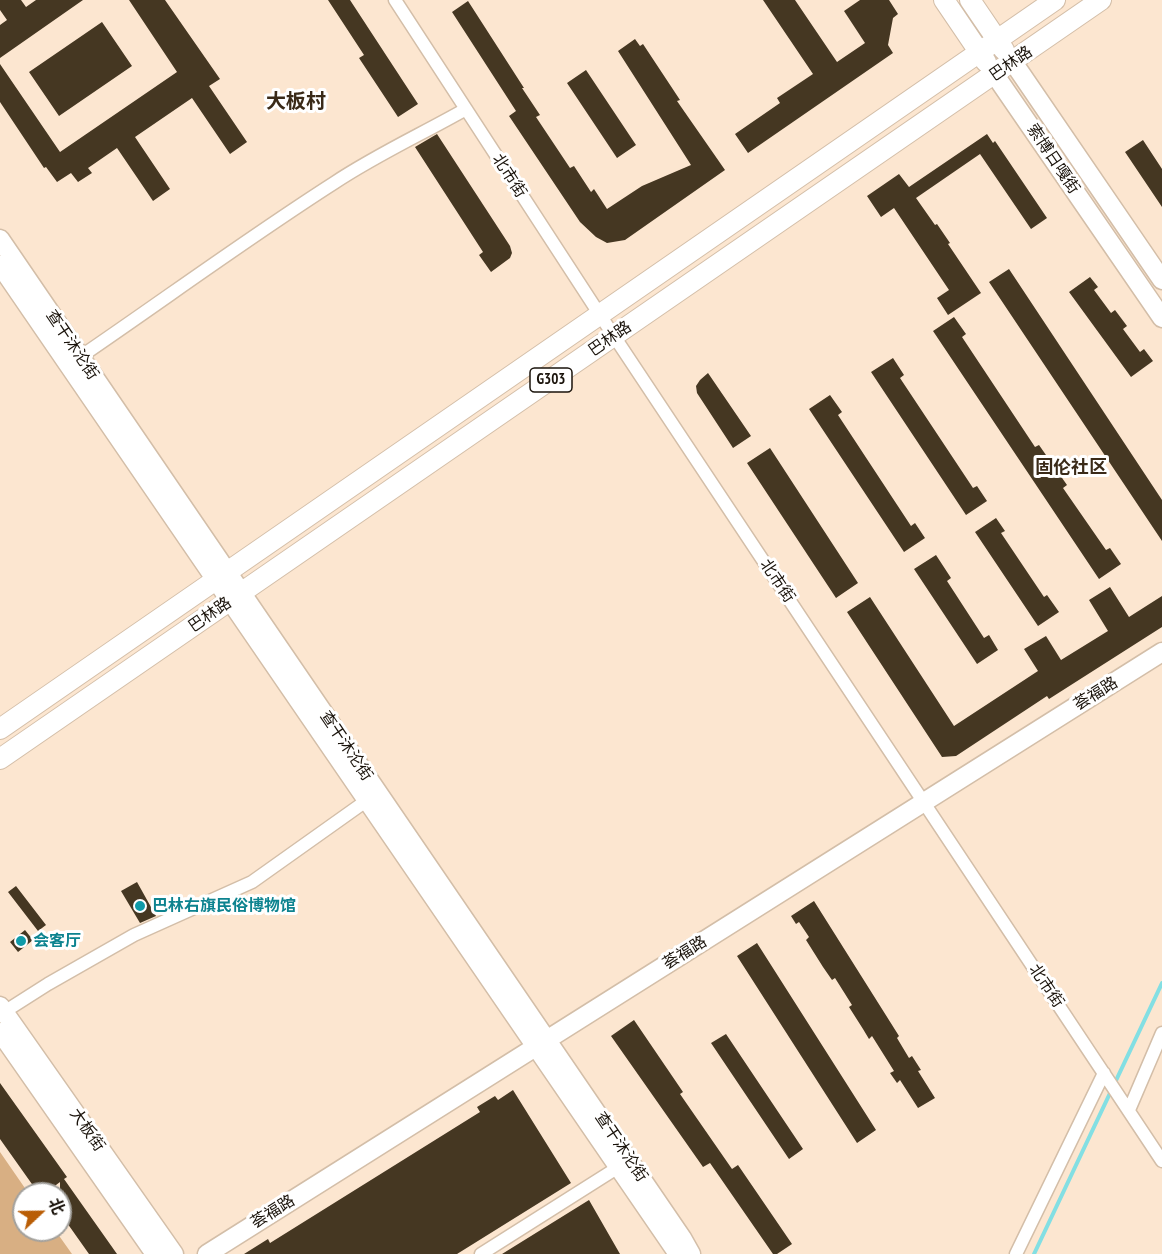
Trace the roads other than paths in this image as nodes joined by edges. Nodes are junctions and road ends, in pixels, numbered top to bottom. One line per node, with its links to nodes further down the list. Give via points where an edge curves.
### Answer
1 (395, 0): 10 (street, 北市街)
2 (944, 0): 7 (main road, 索博日嘎街)
3 (970, 0): 6 (main road, 索博日嘎街)
4 (1055, 0): 6 (main road, 巴林路 / G303)
5 (1101, 0): 8 (main road, 巴林路 / G303)
6 (997, 40): 7 (main road, 巴林路 / G303); 8 (main road, 索博日嘎街)
7 (980, 52): 9 (main road, 索博日嘎街); 14 (main road, 巴林路 / G303)
8 (1013, 62): 9 (main road, 巴林路 / G303); 13 (street, 索博日嘎街)
9 (995, 75): 15 (street, 索博日嘎街); 16 (main road, 巴林路 / G303)
10 (466, 110): 14 (street, 北市街); 17 (street, via 333,183)
11 (0, 239): 17 (street, 查干沐沦街)
12 (0, 265): 18 (street, 查干沐沦街)
13 (1162, 280)
14 (600, 315): 16 (street, 北市街); 18 (main road, 巴林路 / G303)
15 (1162, 318)
16 (614, 336): 19 (main road, 巴林路 / G303); 24 (street, 北市街)
17 (80, 357): 18 (street, 查干沐沦街)
18 (221, 576): 19 (street, 查干沐沦街); 21 (main road, 巴林路 / G303)
19 (236, 597): 22 (main road, 巴林路 / G303); 23 (street, 查干沐沦街); 28 (street, 查干沐沦街)
20 (1162, 652): 24 (street, 荟福路)
21 (0, 729)
22 (0, 759)
23 (366, 801): 25 (street, via 252,882 134,935); 28 (street, 查干沐沦街)
24 (924, 802): 28 (street, 荟福路); 29 (street, 北市街)
25 (2, 1009): 34 (street, 大板街)
26 (0, 1032): 33 (street, 大板街)
27 (1162, 1033): 30 (street)
28 (541, 1044): 32 (street, 查干沐沦街); 35 (street, 荟福路); 38 (street, 查干沐沦街)
29 (1104, 1073): 30 (street, 北市街); 39 (street)
30 (1129, 1110): 31 (street, 北市街)
31 (1162, 1161)
32 (617, 1168): 36 (street); 37 (street, 查干沐沦街)
33 (155, 1254)
34 (174, 1254)
35 (207, 1254)
36 (480, 1254)
37 (678, 1254)
38 (691, 1254)
39 (1016, 1254)

